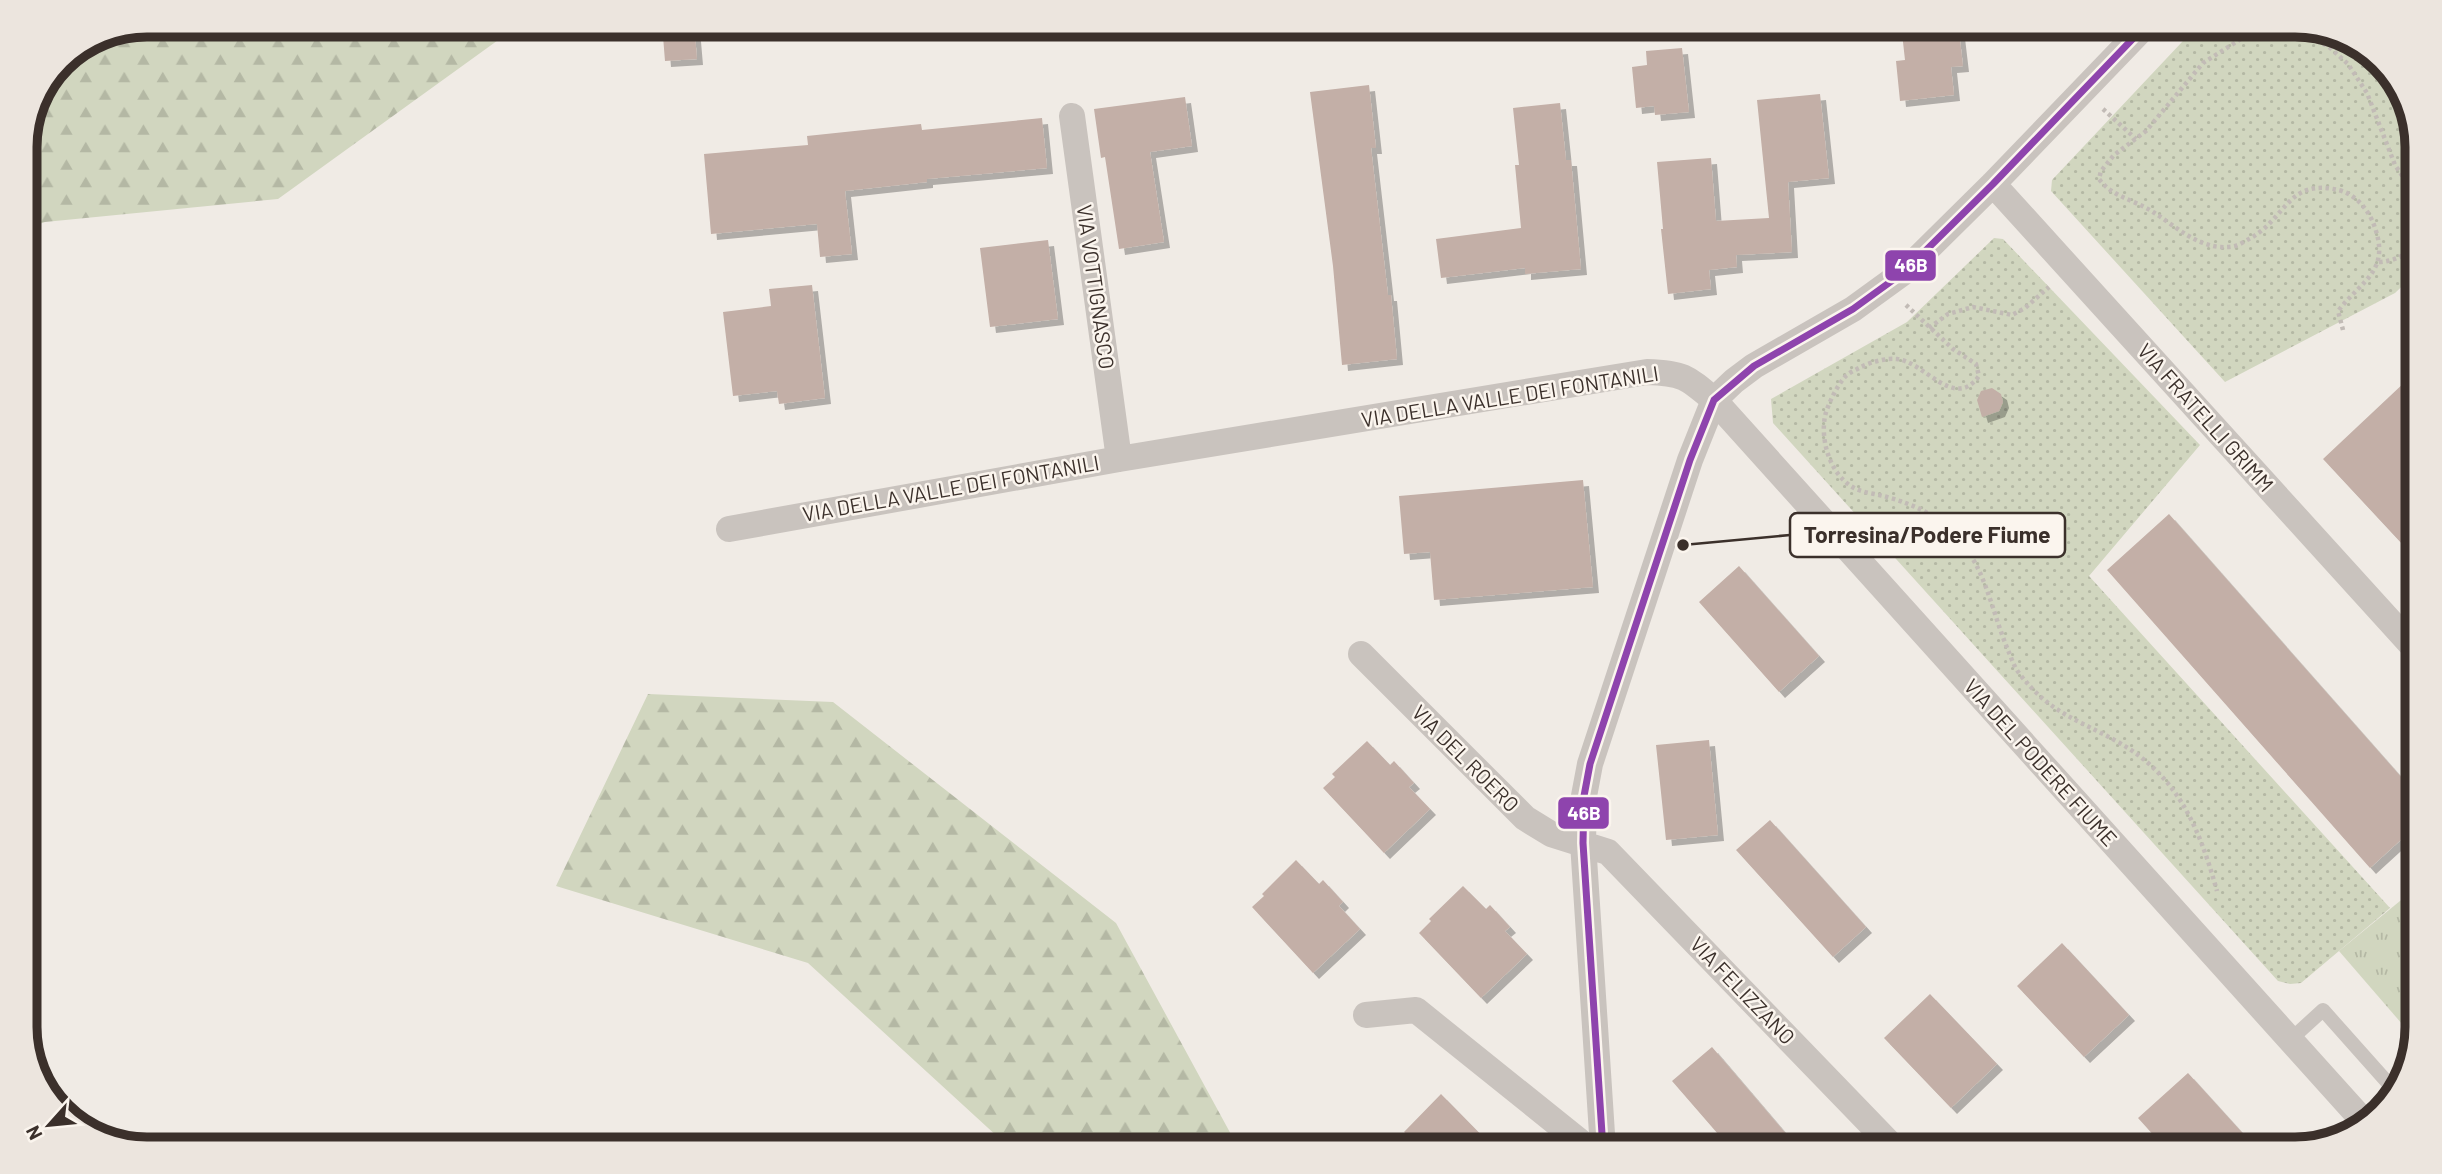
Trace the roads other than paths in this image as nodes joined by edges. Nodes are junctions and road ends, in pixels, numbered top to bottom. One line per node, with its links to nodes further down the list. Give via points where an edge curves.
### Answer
1 (2134, 37): 3 (street)
2 (1072, 116): 5 (street, VIA VOTTIGNASCO)
3 (1993, 184): 4 (street, via 1888,285 1754,366); 7 (street, VIA FRATELLI GRIMM)
4 (1714, 400): 5 (street, VIA DELLA VALLE DEI FONTANILI, via 1683,376 1647,372); 9 (street, via 1590,764); 11 (street, VIA DEL PODERE FIUME)
5 (1119, 458): 6 (street, VIA DELLA VALLE DEI FONTANILI)
6 (729, 529)
7 (2405, 638)
8 (1361, 654): 9 (street, VIA DEL ROERO, via 1525,818 1551,834)
9 (1583, 843): 15 (street); 16 (street, VIA FELIZZANO, via 1608,852)
10 (1366, 1015): 14 (street, via 1416,1010)
11 (2290, 1040): 12 (lane, via 2323,1010); 13 (street, VIA DEL PODERE FIUME)
12 (2389, 1084)
13 (2359, 1117)
14 (1573, 1137)
15 (1602, 1137)
16 (1883, 1137)

